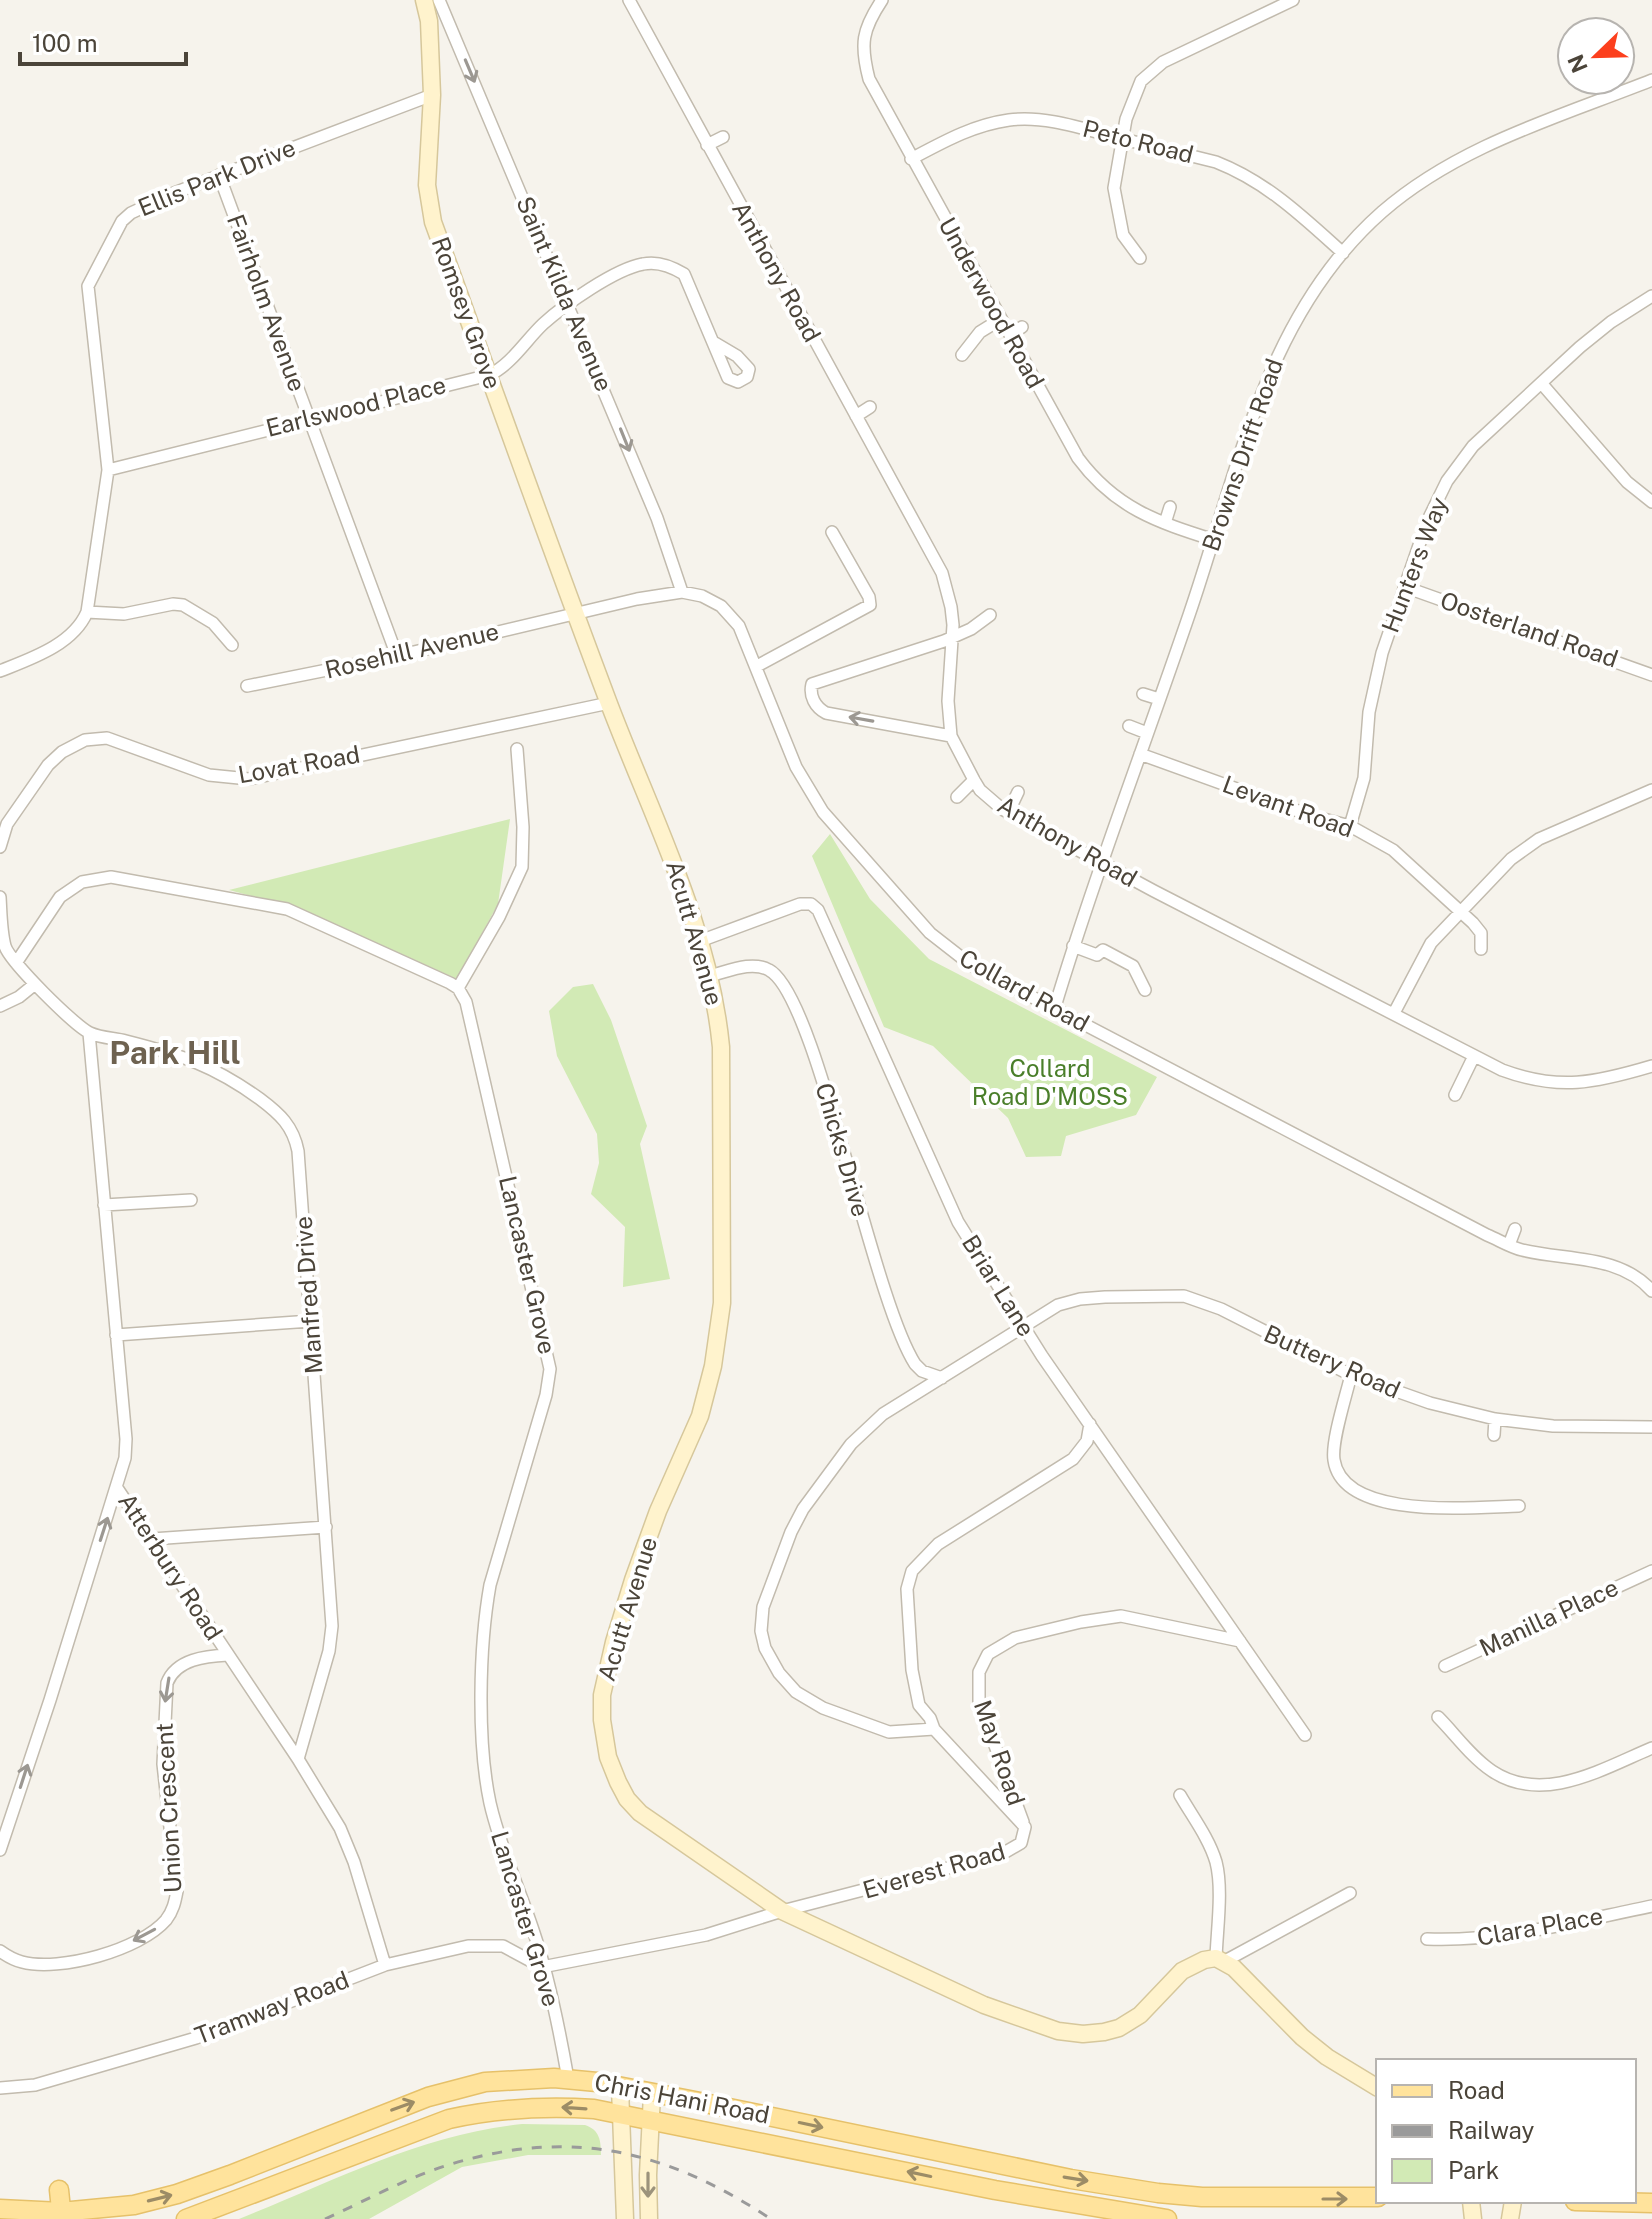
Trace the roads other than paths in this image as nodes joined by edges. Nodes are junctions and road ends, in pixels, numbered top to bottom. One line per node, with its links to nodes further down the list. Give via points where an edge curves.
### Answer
1 (424, 0): 7 (street, Romsey Grove)
2 (439, 0): 6 (street, Saint Kilda Avenue)
3 (629, 0): 12 (street, Anthony Road)
4 (882, 0): 13 (street, Underwood Road, via 865,30 864,58 869,79)
5 (1293, 0): 11 (street, via 1148,72 1133,98)
6 (458, 43): 7 (street); 18 (street, Saint Kilda Avenue, one-way to 18)
7 (430, 44): 9 (street, Romsey Grove)
8 (1652, 80): 15 (street, Browns Drift Road, via 1498,140 1441,170 1380,214)
9 (432, 95): 14 (street, Ellis Park Drive); 24 (street, Romsey Grove, via 429,204)
10 (723, 137): 12 (street)
11 (1123, 139): 13 (street, Peto Road, via 1065,124 1013,119 960,133); 15 (street, Peto Road, via 1238,170 1287,203); 16 (street, via 1116,199 1123,235)
12 (707, 145): 27 (street, Anthony Road)
13 (911, 159): 19 (street, Underwood Road)
14 (219, 175): 28 (street, Fairholm Avenue); 29 (street, Ellis Park Drive, via 131,213 88,286)
15 (1343, 253): 34 (street, Browns Drift Road, via 1299,311 1276,355)
16 (1140, 258)
17 (1652, 296): 25 (street, Hunters Way, via 1611,322)
18 (568, 302): 22 (street, Earlswood Place, via 643,263 667,266 689,282); 24 (street, Earlswood Place); 36 (street, Saint Kilda Avenue, one-way to 36)
19 (1001, 319): 21 (street, Underwood Road); 23 (street, via 980,332)
20 (1022, 327): 21 (street)
21 (1010, 335): 32 (street, Underwood Road, via 1092,476 1126,505)
22 (715, 343)
23 (962, 355)
24 (489, 375): 28 (street, Earlswood Place); 38 (street, Romsey Grove)
25 (1542, 384): 30 (street, via 1627,482); 35 (street, Hunters Way, via 1459,463 1427,522)
26 (870, 407): 27 (street)
27 (856, 416): 40 (street, Anthony Road, via 942,573)
28 (308, 419): 29 (street, Earlswood Place); 42 (street, Fairholm Avenue)
29 (108, 470): 37 (street, Ellis Park Drive)
30 (1652, 502)
31 (1170, 507): 32 (street)
32 (1165, 523): 34 (street, Underwood Road)
33 (832, 532): 43 (street, via 870,605)
34 (1214, 540): 48 (street, Browns Drift Road)
35 (1405, 587): 45 (street, Oosterland Road); 60 (street, Hunters Way, via 1382,653 1364,778)
36 (682, 592): 38 (street, Collard Road); 43 (street, Collard Road, via 712,601 730,614)
37 (87, 612): 41 (street, via 124,614 183,605 213,623); 44 (street, via 55,645)
38 (577, 613): 42 (street, Rosehill Avenue); 49 (street, Acutt Avenue)
39 (990, 615): 40 (street)
40 (953, 637): 52 (street, Anthony Road); 52 (street, one-way to 40, via 826,713 817,707 811,688)
41 (232, 645)
42 (397, 656): 46 (street, Rosehill Avenue)
43 (757, 666): 75 (street, Collard Road, via 806,787 844,837 947,948)
44 (0, 671)
45 (1652, 675)
46 (247, 686)
47 (1143, 694): 48 (street)
48 (1159, 699): 51 (street, Browns Drift Road)
49 (609, 703): 61 (street, Lovat Road, via 249,779 209,775 107,738 85,740 48,765); 66 (street, Acutt Avenue, via 665,838)
50 (1129, 726): 51 (street)
51 (1147, 733): 54 (street, Browns Drift Road)
52 (951, 736): 55 (street, Anthony Road)
53 (517, 749): 72 (street, via 522,867)
54 (1140, 754): 60 (street, Levant Road); 63 (street, Browns Drift Road)
55 (974, 780): 58 (street); 59 (street, Anthony Road)
56 (1652, 790): 65 (street, via 1527,847)
57 (1018, 792): 59 (street)
58 (957, 797)
59 (1008, 813): 63 (street, Anthony Road)
60 (1350, 826): 65 (street, Levant Road, via 1393,850)
61 (0, 839): 62 (street, Lovat Road)
62 (0, 847)
63 (1102, 863): 67 (street, Browns Drift Road); 76 (street, Anthony Road)
64 (0, 897): 69 (street, via 5,946)
65 (1461, 911): 68 (street, Levant Road, via 1481,933); 76 (street, via 1431,943)
66 (700, 941): 70 (street, Acutt Avenue); 87 (street, Briar Lane, via 800,904 818,910 950,1208)
67 (1073, 946): 73 (street, via 1097,955 1103,950 1133,966); 75 (street, Browns Drift Road)
68 (1481, 949)
69 (16, 963): 71 (street, Manfred Drive); 72 (street, via 60,897 82,882 111,877 304,914)
70 (709, 976): 90 (street, Chicks Drive, via 758,966 784,985 811,1047 886,1298 915,1364); 113 (street, Acutt Avenue, via 721,1047 723,1211 722,1303 713,1366 700,1416 625,1605 602,1695 602,1720 618,1782 640,1813)
71 (35, 984): 74 (street); 77 (street, Manfred Drive)
72 (458, 988): 118 (street, Lancaster Grove, via 486,1080 550,1369 490,1585 482,1670 489,1800)
73 (1145, 990)
74 (0, 1006)
75 (1054, 1010): 84 (street, Collard Road)
76 (1394, 1013): 78 (street, Anthony Road)
77 (89, 1033): 82 (street, Atterbury Road); 86 (street, Manfred Drive, via 206,1064 289,1124 298,1151)
78 (1474, 1056): 79 (street, Anthony Road, via 1522,1077 1568,1084); 80 (street)
79 (1652, 1066)
80 (1455, 1095)
81 (191, 1200): 82 (street)
82 (104, 1205): 88 (street, Atterbury Road)
83 (1515, 1229): 84 (street)
84 (1509, 1245): 85 (street, Collard Road, via 1613,1265)
85 (1652, 1291)
86 (311, 1321): 88 (street); 97 (street, Manfred Drive)
87 (1023, 1326): 89 (street, Buttery Road, via 1080,1299 1184,1296 1221,1309); 90 (street, Buttery Road); 92 (street, Briar Lane)
88 (116, 1335): 95 (street, Atterbury Road, via 126,1447)
89 (1351, 1375): 91 (street, Buttery Road); 96 (street, via 1334,1452 1346,1484 1414,1507)
90 (942, 1378): 104 (street, Buttery Road, via 883,1414 830,1469 791,1532 760,1619 771,1660 788,1685 808,1699 889,1732)
91 (1495, 1419): 93 (street, Buttery Road, via 1553,1426); 94 (street)
92 (1090, 1424): 100 (street, Briar Lane); 104 (street, Everest Road, via 1087,1441 1068,1463 938,1544 912,1571 907,1589 912,1670 919,1705)
93 (1652, 1427)
94 (1494, 1435)
95 (117, 1488): 98 (street, Atterbury Road); 110 (street, one-way to 95)
96 (1519, 1506)
97 (326, 1527): 98 (street); 107 (street, Manfred Drive, via 331,1642)
98 (152, 1539): 101 (street, Atterbury Road)
99 (1652, 1571): 102 (street, Manilla Place)
100 (1240, 1641): 105 (street, Briar Lane); 109 (street, May Road, via 1121,1616 1015,1638 988,1654 977,1681 979,1702)
101 (228, 1655): 107 (street, Atterbury Road); 115 (street, Union Crescent, one-way to 115, via 185,1664 167,1683 163,1764 177,1891 165,1921 130,1943 76,1961 23,1962)
102 (1445, 1666)
103 (1438, 1717): 106 (street, via 1492,1771 1525,1784 1561,1784)
104 (934, 1729): 109 (street, Everest Road)
105 (1305, 1735)
106 (1652, 1748)
107 (298, 1759): 117 (street, Atterbury Road, via 348,1846)
108 (1180, 1795): 116 (street, via 1216,1862)
109 (1025, 1827): 113 (street, Everest Road, via 1021,1843 1002,1854)
110 (0, 1850)
111 (1350, 1893): 116 (street)
112 (1652, 1906): 114 (street, Clara Place, via 1509,1934)
113 (782, 1911): 116 (street, Acutt Avenue, via 984,2005 1058,2031 1083,2034 1130,2023 1182,1971 1204,1960); 118 (street, Everest Road, via 706,1935)
114 (1427, 1939)
115 (0, 1951)
116 (1221, 1959): 120 (street, via 1302,2037)
117 (385, 1965): 118 (street, Tramway Road, via 485,1944 503,1946); 121 (street, Tramway Road, via 196,2038 35,2085)
118 (542, 1967): 119 (street, Lancaster Grove)
119 (568, 2079): 122 (main road, Chris Hani Road); 126 (main road, Chris Hani Road, one-way to 119, via 459,2088)
120 (1376, 2087)
121 (0, 2088)
122 (620, 2088): 123 (main road, Chris Hani Road); 124 (street)
123 (652, 2094): 125 (street); 129 (main road, Chris Hani Road, one-way to 129, via 1158,2193)
124 (619, 2114): 125 (main road, Chris Hani Road); 127 (main road, Chris Hani Road, one-way to 127, via 551,2106 481,2112 416,2130); 133 (street)
125 (651, 2120): 134 (street, one-way to 134); 135 (main road, Chris Hani Road, one-way to 125)
126 (305, 2146): 127 (main road, via 307,2157); 131 (main road, Chris Hani Road, one-way to 126, via 177,2194)
127 (293, 2179): 132 (main road, Chris Hani Road)
128 (59, 2190): 131 (main road)
129 (1376, 2197)
130 (0, 2209): 131 (main road, Chris Hani Road)
131 (62, 2216)
132 (186, 2219)
133 (625, 2219)
134 (649, 2219)
135 (1167, 2219)

